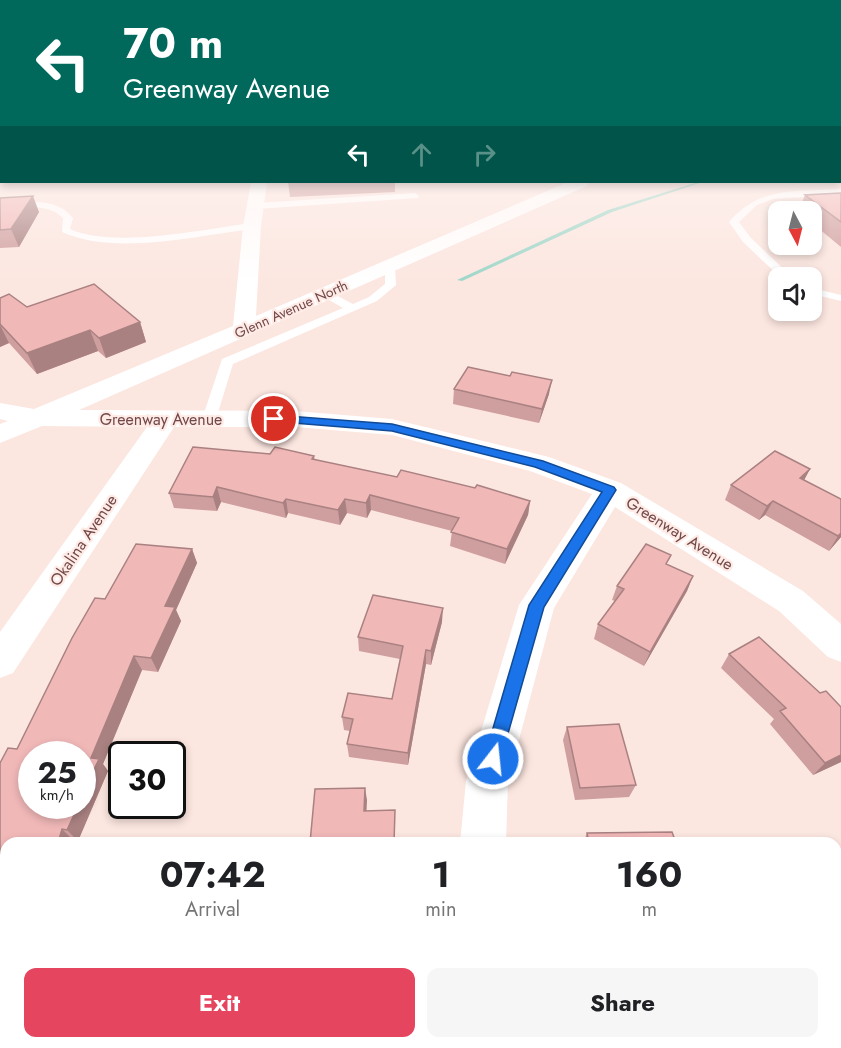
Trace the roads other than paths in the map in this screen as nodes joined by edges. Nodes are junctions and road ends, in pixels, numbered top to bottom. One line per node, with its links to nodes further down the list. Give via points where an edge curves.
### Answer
1 (258, 187): 5 (street)
2 (570, 187): 8 (street, Glenn Avenue North)
3 (841, 192): 9 (lane, via 772,196 754,203 734,222)
4 (415, 196): 5 (lane)
5 (255, 206): 7 (street)
6 (0, 207): 7 (lane, via 51,207 63,211 68,218 65,230 84,239 114,241)
7 (252, 226): 16 (street)
8 (390, 267): 11 (street, Glenn Avenue North); 13 (lane, via 390,285 373,299)
9 (776, 267)
10 (822, 293): 12 (lane)
11 (326, 294): 13 (lane); 14 (street, Glenn Avenue North)
12 (841, 298)
13 (352, 308): 15 (lane)
14 (289, 310): 15 (lane); 16 (street, Glenn Avenue North)
15 (313, 325): 18 (lane)
16 (244, 330): 17 (street, Glenn Avenue North)
17 (208, 346): 18 (lane); 20 (street, Glenn Avenue North)
18 (227, 362): 22 (lane)
19 (0, 411): 20 (street)
20 (36, 418): 21 (street, Greenway Avenue); 23 (street, Glenn Avenue North)
21 (166, 419): 22 (street, Greenway Avenue); 26 (street, Okalina Avenue)
22 (209, 419): 24 (street, Greenway Avenue, via 295,419 392,427 539,464)
23 (0, 434)
24 (610, 490): 25 (street, Greenway Avenue, via 791,601); 27 (street, via 537,605 486,781)
25 (841, 646)
26 (0, 662)
27 (483, 837)

